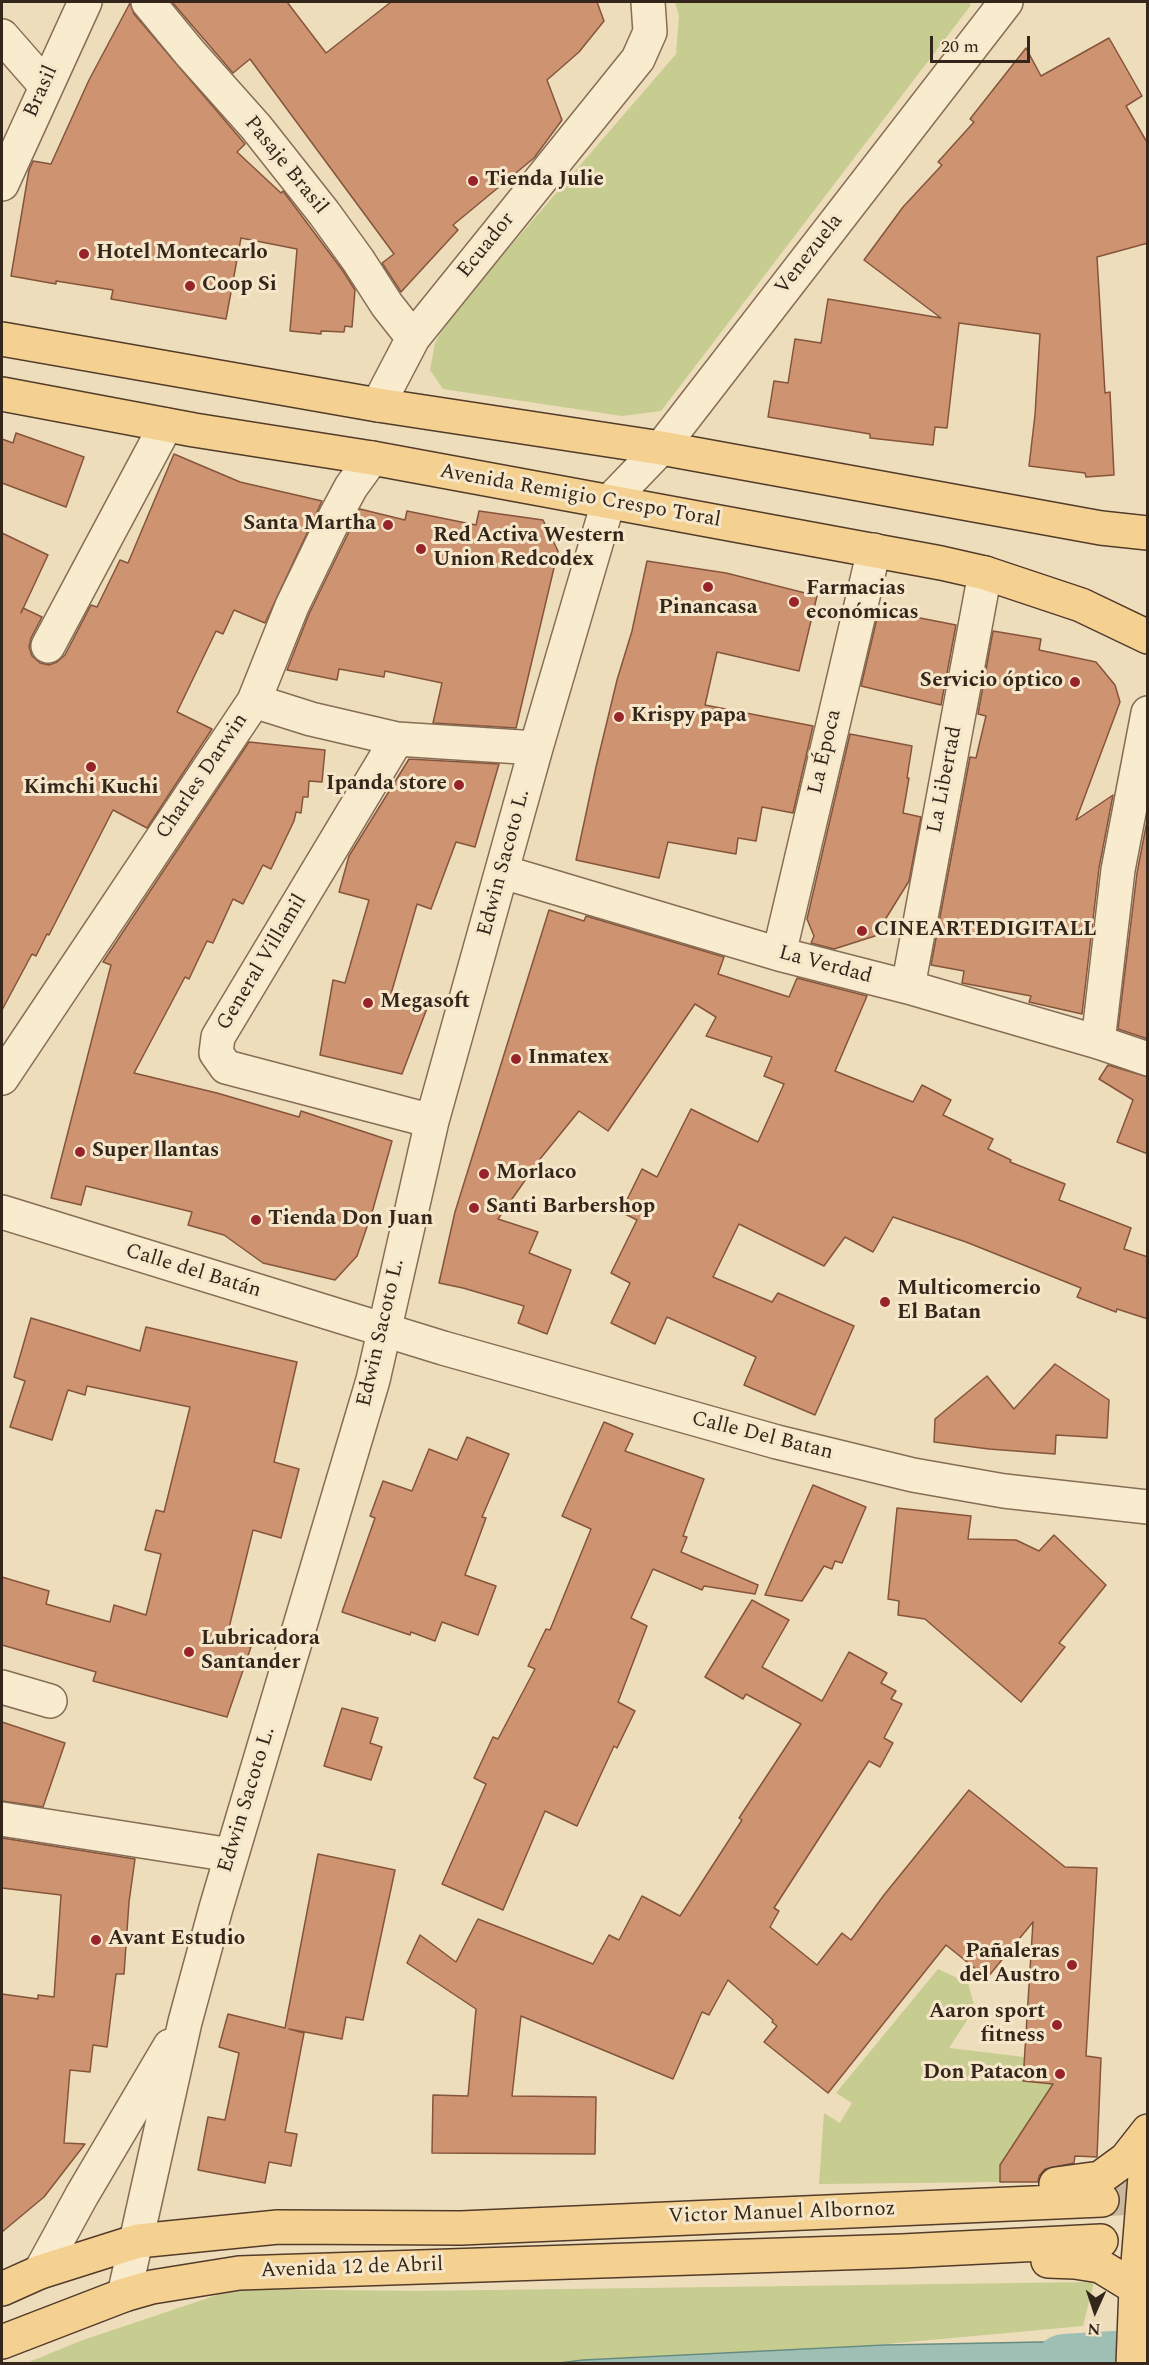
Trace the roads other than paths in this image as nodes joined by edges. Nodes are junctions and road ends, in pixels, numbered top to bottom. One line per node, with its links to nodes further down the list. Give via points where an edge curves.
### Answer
1 (85, 2): 6 (street, Brasil)
2 (148, 2): 8 (street, Pasaje Brasil, via 324,213)
3 (648, 2): 8 (street, Ecuador, via 650,32 638,59)
4 (1003, 3): 13 (street, Venezuela)
5 (2, 36): 6 (street)
6 (45, 86): 7 (street, Brasil)
7 (2, 184)
8 (413, 338): 11 (street, Ecuador)
9 (2, 339): 11 (main road)
10 (2, 394): 12 (main road, Avenida Remigio Crespo Toral)
11 (378, 405): 13 (main road)
12 (166, 425): 14 (main road, Avenida Remigio Crespo Toral); 20 (street)
13 (661, 448): 15 (street, Venezuela); 16 (main road, via 1101,528)
14 (372, 458): 15 (main road, Avenida Remigio Crespo Toral); 21 (street, Charles Darwin, via 336,515 292,606)
15 (608, 503): 17 (main road, Avenida Remigio Crespo Toral); 24 (street, Edwin Sacoto L.)
16 (1148, 533)
17 (874, 550): 18 (main road, Avenida Remigio Crespo Toral); 26 (street, La Época)
18 (985, 573): 19 (main road, Avenida Remigio Crespo Toral, via 1081,605); 27 (street, La Libertad)
19 (1148, 637)
20 (48, 646)
21 (254, 701): 23 (street, via 310,719); 30 (street, Charles Darwin)
22 (1148, 713): 28 (street, via 1118,870)
23 (397, 739): 24 (street); 31 (street, General Villamil, via 218,1037 216,1053 226,1067)
24 (536, 748): 25 (street, Edwin Sacoto L.)
25 (503, 872): 26 (street, La Verdad); 31 (street, Edwin Sacoto L.)
26 (779, 954): 27 (street, La Verdad)
27 (908, 987): 28 (street, La Verdad)
28 (1098, 1042): 29 (street, La Verdad)
29 (1148, 1059)
30 (2, 1078)
31 (432, 1121): 33 (street, Edwin Sacoto L.)
32 (2, 1212): 33 (street, Calle del Batán)
33 (386, 1329): 34 (street, Calle Del Batan, via 689,1419 902,1472 1004,1491); 38 (street, Edwin Sacoto L.)
34 (1148, 1508)
35 (2, 1687): 36 (street)
36 (50, 1701)
37 (2, 1819): 38 (street)
38 (231, 1855): 39 (street, Edwin Sacoto L.)
39 (185, 2022): 44 (street, Edwin Sacoto L.); 47 (street, Edwin Sacoto L.)
40 (1148, 2131): 43 (main road, via 1126,2159 1100,2178 1071,2183 605,2204)
41 (1148, 2139): 49 (main road)
42 (1102, 2200): 43 (main road, Victor Manuel Albornoz)
43 (461, 2228): 44 (main road, Avenida 12 de Abril, via 278,2227)
44 (138, 2241): 47 (main road, Avenida 12 de Abril); 50 (street, Edwin Sacoto L.)
45 (1101, 2241): 46 (main road, Victor Manuel Albornoz)
46 (714, 2256): 49 (main road, via 845,2265 989,2259 1075,2262 1100,2266); 50 (main road, Avenida 12 de Abril, via 239,2273)
47 (40, 2272): 48 (main road, Avenida 12 de Abril)
48 (2, 2289)
49 (1136, 2292): 52 (main road)
50 (124, 2295): 51 (main road, Avenida 12 de Abril)
51 (2, 2342)
52 (1133, 2364)

